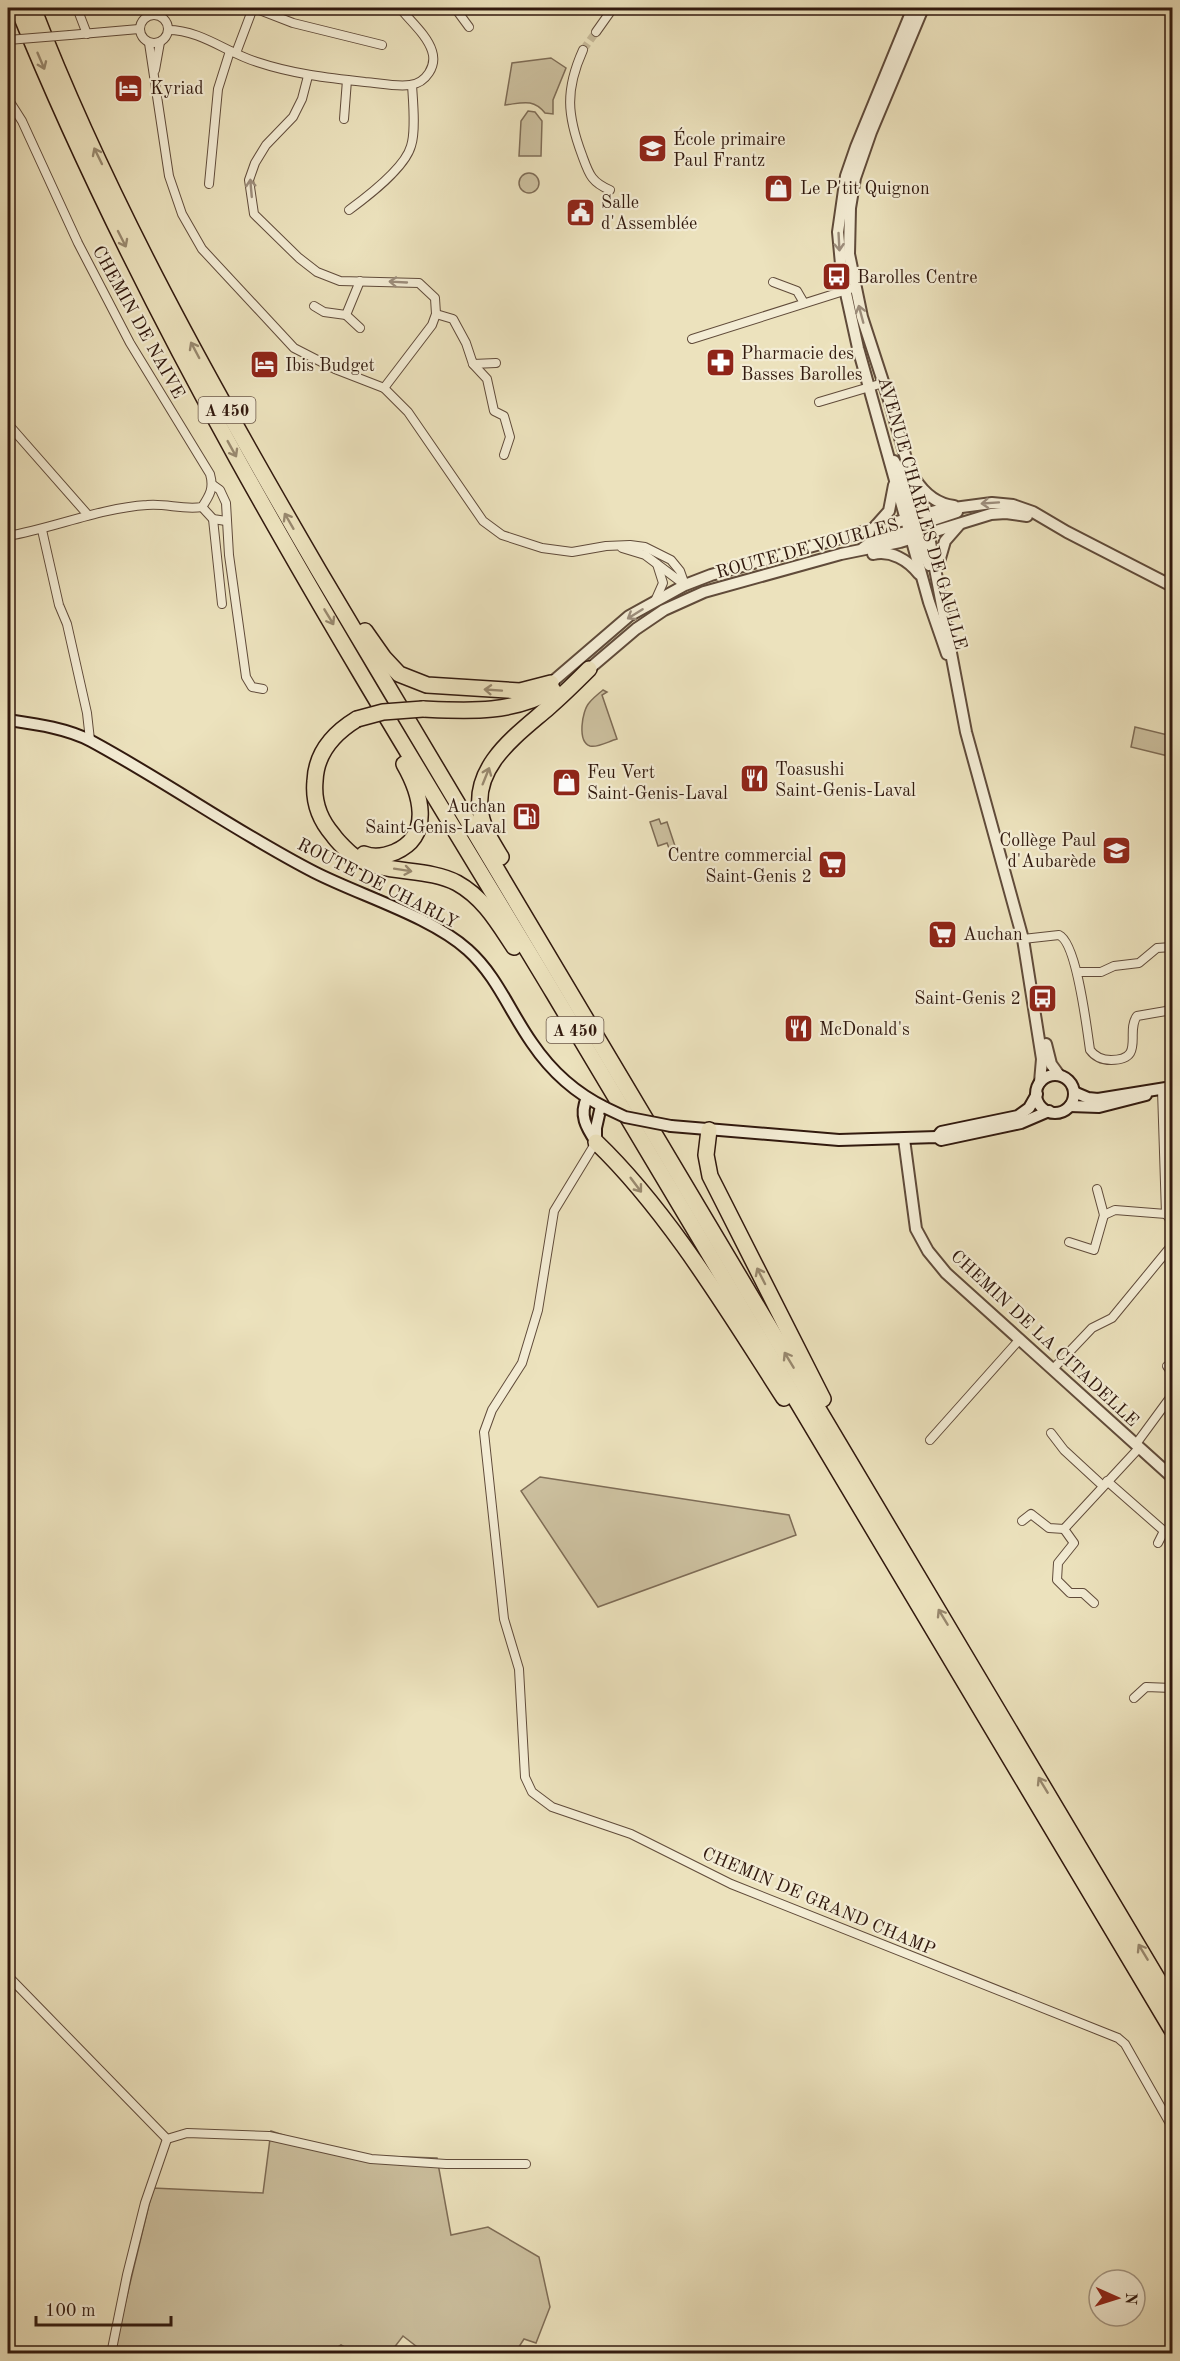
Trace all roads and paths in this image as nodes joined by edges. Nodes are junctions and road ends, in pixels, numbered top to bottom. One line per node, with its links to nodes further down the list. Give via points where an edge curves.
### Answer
1 (18, 8): 82 (highway, A 450, one-way to 82, via 96,188 174,345)
2 (33, 8): 70 (highway, A 450, one-way to 2, via 251,455 154,273 88,136)
3 (77, 8): 17 (street)
4 (143, 8): 12 (street)
5 (254, 8): 21 (street, via 293,23); 23 (street)
6 (455, 8): 13 (street)
7 (613, 8): 16 (street)
8 (913, 8): 24 (street, AVENUE CHARLES DE GAULLE)
9 (923, 8): 24 (street, AVENUE CHARLES DE GAULLE)
10 (402, 9): 28 (street, via 429,44 433,56 429,73)
11 (156, 11): 12 (street); 15 (street)
12 (145, 18): 14 (street)
13 (469, 27)
14 (139, 29): 17 (street); 20 (street)
15 (168, 30): 19 (street); 23 (street, via 184,30)
16 (596, 32)
17 (87, 34): 18 (street, bridge)
18 (8, 40)
19 (160, 42): 20 (street); 26 (street)
20 (149, 43): 26 (street)
21 (382, 45)
22 (583, 50): 32 (street, via 570,91 572,128 588,173 596,184)
23 (233, 52): 25 (street, via 254,62); 31 (street, via 218,89)
24 (891, 70): 36 (street, AVENUE CHARLES DE GAULLE, via 856,147 842,196 838,232)
25 (308, 76): 27 (street); 34 (street, one-way to 25, via 340,281 317,272 254,214 249,180 255,163 266,145 294,117)
26 (154, 77): 47 (street, via 169,176 182,214 202,249 294,348)
27 (347, 80): 28 (street); 30 (street)
28 (412, 85): 33 (street, via 412,144 407,157)
29 (8, 99): 54 (street, CHEMIN DE NAIVE, via 130,343)
30 (344, 119)
31 (209, 184)
32 (610, 190)
33 (350, 210)
34 (360, 281): 39 (street, one-way to 34, via 435,298 419,283); 40 (street)
35 (773, 282): 37 (street, via 797,291)
36 (849, 289): 37 (street); 45 (street, AVENUE CHARLES DE GAULLE, one-way to 36); 46 (street, AVENUE CHARLES DE GAULLE)
37 (804, 303): 42 (street)
38 (314, 306): 40 (street, via 324,312)
39 (436, 314): 44 (street, via 453,319); 47 (street, via 426,334)
40 (346, 315): 41 (street)
41 (360, 328)
42 (692, 339)
43 (496, 363): 44 (street)
44 (473, 364): 51 (street, via 487,379 494,411 504,416 510,437)
45 (883, 383): 46 (street); 52 (street, AVENUE CHARLES DE GAULLE)
46 (869, 387): 48 (street); 50 (street, AVENUE CHARLES DE GAULLE)
47 (384, 388): 66 (street, via 408,412 483,521 502,535 542,548 572,552)
48 (819, 402)
49 (8, 424): 57 (street)
50 (888, 450): 53 (street, AVENUE CHARLES DE GAULLE); 62 (street, via 902,474)
51 (504, 455)
52 (909, 471): 55 (street, via 933,499); 62 (street, AVENUE CHARLES DE GAULLE)
53 (894, 476): 62 (street, AVENUE CHARLES DE GAULLE); 64 (street, via 891,505)
54 (213, 485): 56 (street); 59 (street, CHEMIN DE NAIVE, via 226,503)
55 (964, 506): 61 (street, ROUTE DE VOURLES, one-way to 55, via 1033,512 1003,503); 62 (street, via 956,513)
56 (202, 507): 57 (street, via 186,510 148,504); 58 (street)
57 (88, 516): 63 (street)
58 (213, 519): 59 (street); 78 (street)
59 (226, 521): 84 (street, CHEMIN DE NAIVE, via 246,676 252,687)
60 (964, 521): 61 (street, ROUTE DE VOURLES, via 1006,513); 62 (street, ROUTE DE VOURLES); 73 (street, via 942,547)
61 (1053, 524): 75 (street, ROUTE DE VOURLES)
62 (916, 527): 64 (street, ROUTE DE VOURLES); 67 (street, ROUTE DE VOURLES, via 875,548); 72 (street, AVENUE CHARLES DE GAULLE); 73 (street, via 928,563)
63 (42, 530): 65 (street); 86 (street, via 58,605 67,624)
64 (871, 531): 69 (street, ROUTE DE VOURLES)
65 (8, 536)
66 (614, 546): 68 (street, via 645,555); 74 (street, via 645,547 671,560)
67 (842, 554): 71 (street, ROUTE DE VOURLES); 72 (street, via 887,553 909,563)
68 (656, 563): 74 (street); 77 (street, via 663,582)
69 (732, 569): 71 (street); 74 (street, ROUTE DE VOURLES)
70 (319, 571): 83 (highway, one-way to 70, via 505,691 427,685 399,674 332,580); 89 (highway, A 450)
71 (753, 579): 76 (street, ROUTE DE VOURLES)
72 (923, 579): 81 (street, AVENUE CHARLES DE GAULLE)
73 (939, 581): 81 (street, AVENUE CHARLES DE GAULLE)
74 (685, 585): 76 (street); 77 (street, ROUTE DE VOURLES); 79 (street, via 678,600)
75 (1173, 586)
76 (704, 592): 79 (street, ROUTE DE VOURLES)
77 (655, 601): 83 (street, ROUTE DE VOURLES, one-way to 83, via 629,616)
78 (222, 604)
79 (664, 610): 80 (street, ROUTE DE VOURLES)
80 (589, 669): 83 (highway); 89 (highway, one-way to 80, via 538,925 485,828 481,815 482,786 497,755)
81 (956, 683): 88 (street, AVENUE CHARLES DE GAULLE, via 966,732)
82 (371, 688): 87 (highway, via 368,698 418,792 421,818 408,845 391,854 369,856); 92 (highway, A 450)
83 (548, 688): 87 (highway, bridge, via 511,707 383,712 357,719 335,735 315,773 315,803 320,818 338,842)
84 (263, 689)
85 (8, 720): 86 (street, ROUTE DE CHARLY, via 44,725)
86 (90, 740): 99 (street, ROUTE DE CHARLY, via 313,872 431,924 468,950 495,980 531,1042 552,1069)
87 (350, 850): 92 (highway, one-way to 92, via 354,857 370,863 441,877 470,891 493,915 546,996)
88 (1026, 938): 91 (street, via 1064,937); 94 (street, AVENUE CHARLES DE GAULLE, via 1047,1054); 95 (street, AVENUE CHARLES DE GAULLE, via 1040,1047)
89 (539, 940): 116 (highway, A 450, one-way to 89)
90 (1173, 947): 91 (street, via 1158,948 1139,963 1113,966 1101,972)
91 (1077, 972): 93 (street, via 1090,1050 1096,1057 1115,1060 1130,1054 1137,1016)
92 (559, 1002): 120 (highway, A 450)
93 (1173, 1006)
94 (1059, 1075): 95 (street); 97 (street, via 1069,1081)
95 (1040, 1082): 98 (street)
96 (1167, 1089): 97 (street, via 1098,1099); 100 (street, via 1099,1107); 108 (street)
97 (1074, 1092): 100 (street)
98 (1037, 1094): 102 (street, via 1040,1105); 104 (street, ROUTE DE CHARLY, via 1029,1108 1018,1116 941,1132)
99 (587, 1098): 101 (street, ROUTE DE CHARLY); 106 (street, via 583,1118)
100 (1070, 1106): 102 (street, via 1060,1112)
101 (603, 1107): 103 (street, ROUTE DE CHARLY, bridge, via 625,1117); 106 (street, via 596,1128)
102 (1048, 1111): 104 (street, ROUTE DE CHARLY, via 1021,1123 941,1140)
103 (709, 1130): 105 (street, ROUTE DE CHARLY, via 839,1140); 116 (highway, one-way to 103, via 832,1417 710,1176 706,1155)
104 (937, 1137): 105 (street, ROUTE DE CHARLY)
105 (904, 1139): 113 (street, CHEMIN DE LA CITADELLE, via 916,1229 928,1251 946,1273)
106 (597, 1142): 120 (highway, one-way to 120, via 633,1180 680,1244 819,1455); 132 (street, CHEMIN DE GRAND CHAMP, via 554,1211 538,1310 522,1363 492,1410 484,1432 504,1619 519,1669 525,1777 532,1792 552,1807 631,1834 731,1884 1118,2038)
107 (1097, 1189): 109 (street)
108 (1166, 1214): 109 (street, via 1114,1210); 110 (street)
109 (1104, 1215): 111 (street, via 1094,1250)
110 (1173, 1222)
111 (1069, 1242)
112 (1171, 1250): 114 (street, via 1112,1318 1092,1328)
113 (1020, 1339): 114 (street, CHEMIN DE LA CITADELLE); 118 (street)
114 (1053, 1370): 119 (street, CHEMIN DE LA CITADELLE)
115 (1173, 1395): 119 (street)
116 (832, 1432): 130 (highway, A 450, one-way to 116)
117 (1051, 1433): 122 (street, via 1064,1450)
118 (930, 1440)
119 (1138, 1446): 121 (street, CHEMIN DE LA CITADELLE); 122 (street)
120 (831, 1459): 131 (highway, A 450)
121 (1173, 1477)
122 (1105, 1484): 124 (street); 125 (street, via 1164,1531)
123 (1022, 1521): 124 (street, via 1031,1514 1049,1528)
124 (1064, 1529): 126 (street, via 1074,1543 1058,1563 1057,1580 1070,1593 1083,1593)
125 (1158, 1543)
126 (1094, 1603)
127 (1173, 1688): 128 (street, via 1146,1687)
128 (1134, 1698)
129 (8, 1976): 133 (street)
130 (1173, 2002)
131 (1173, 2030)
132 (1173, 2127)
133 (167, 2139): 134 (street, via 187,2133 269,2136 370,2159); 135 (street, via 145,2203)
134 (526, 2164)
135 (111, 2354)

